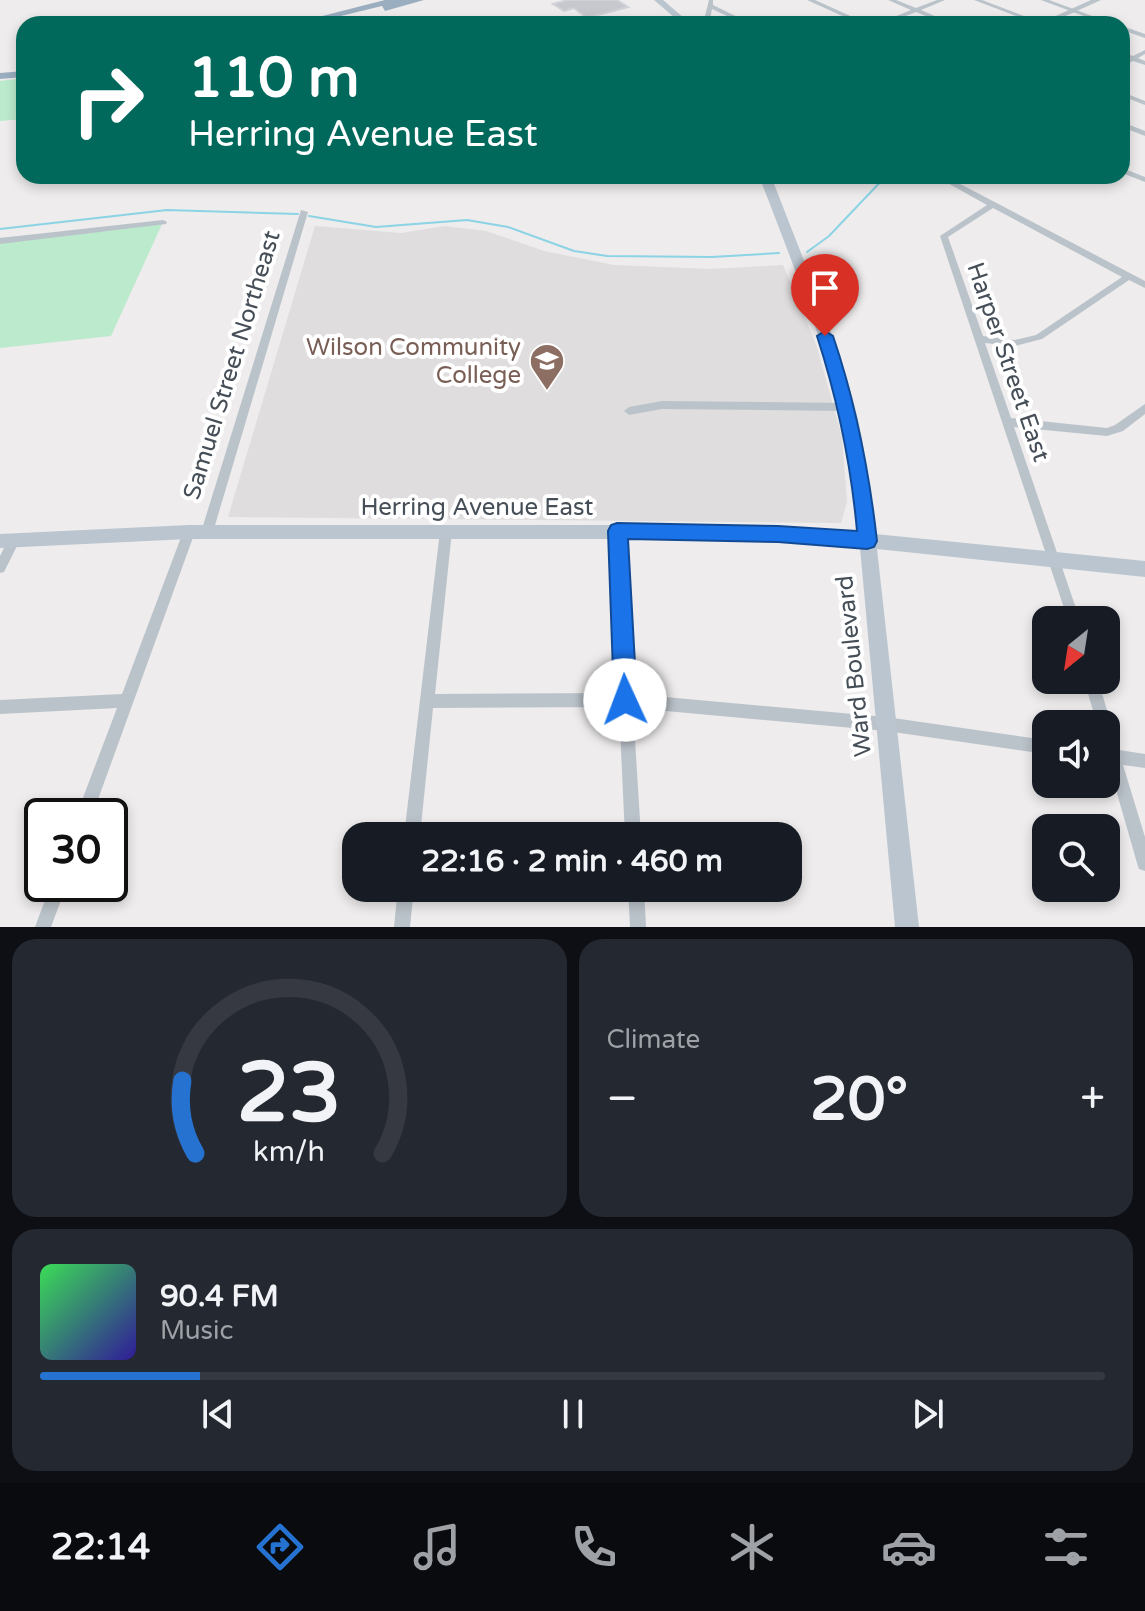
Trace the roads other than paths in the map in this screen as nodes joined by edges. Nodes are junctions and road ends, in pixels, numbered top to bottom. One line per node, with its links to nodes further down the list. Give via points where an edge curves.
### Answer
1 (396, 0): 13 (highway)
2 (419, 0): 14 (highway)
3 (658, 0): 15 (main road)
4 (810, 0): 17 (street)
5 (891, 0): 11 (street)
6 (942, 0): 11 (street)
7 (977, 0): 20 (street)
8 (1044, 0): 12 (street)
9 (1097, 0): 12 (street)
10 (711, 3): 16 (street)
11 (916, 10): 18 (street); 19 (street)
12 (1072, 10): 21 (street); 22 (street)
13 (329, 16)
14 (353, 16)
15 (677, 16)
16 (735, 16)
17 (847, 16)
18 (901, 16)
19 (931, 16)
20 (1020, 16)
21 (1059, 16)
22 (1089, 16)
23 (1145, 52): 25 (street)
24 (1130, 57): 25 (street)
25 (1133, 58): 26 (street); 27 (street)
26 (1130, 60)
27 (1145, 63)
28 (768, 184): 37 (main road, Ward Boulevard)
29 (954, 184): 30 (street)
30 (993, 204): 34 (street); 36 (street, Harper Street East, via 944,236)
31 (304, 212): 43 (street, Samuel Street Northeast)
32 (163, 222): 33 (street)
33 (0, 241)
34 (1129, 276): 35 (street); 36 (street, via 1039,337 1015,343)
35 (1145, 285)
36 (979, 339): 40 (street, Harper Street East)
37 (847, 407): 39 (street, via 662,405); 45 (main road, Ward Boulevard, via 860,467)
38 (1145, 408): 40 (street, via 1107,432)
39 (629, 411)
40 (1008, 422): 46 (street, Harper Street East)
41 (446, 531): 42 (main road, Herring Avenue East); 43 (main road, Herring Avenue East); 52 (street)
42 (617, 531): 45 (main road, Herring Avenue East); 50 (street)
43 (198, 532): 44 (main road, Herring Avenue East); 51 (street, Samuel Street Northeast)
44 (7, 540): 47 (street)
45 (867, 541): 46 (main road, Herring Avenue East); 54 (main road, Ward Boulevard)
46 (1054, 558): 48 (main road, Herring Avenue East); 49 (street, Harper Street East)
47 (0, 568)
48 (1145, 569)
49 (1069, 606)
50 (625, 700): 52 (street); 54 (street); 61 (street)
51 (127, 701): 53 (street); 59 (street, Samuel Street Northeast)
52 (427, 701): 60 (street)
53 (0, 707)
54 (886, 724): 55 (street); 69 (main road, Ward Boulevard)
55 (1032, 745)
56 (1120, 757): 57 (street)
57 (1145, 761)
58 (1120, 787): 62 (street)
59 (91, 798)
60 (414, 822)
61 (632, 822)
62 (1145, 863)
63 (52, 902): 66 (street)
64 (405, 902): 67 (street)
65 (637, 902): 68 (street)
66 (43, 927)
67 (402, 927)
68 (638, 927)
69 (907, 927)

